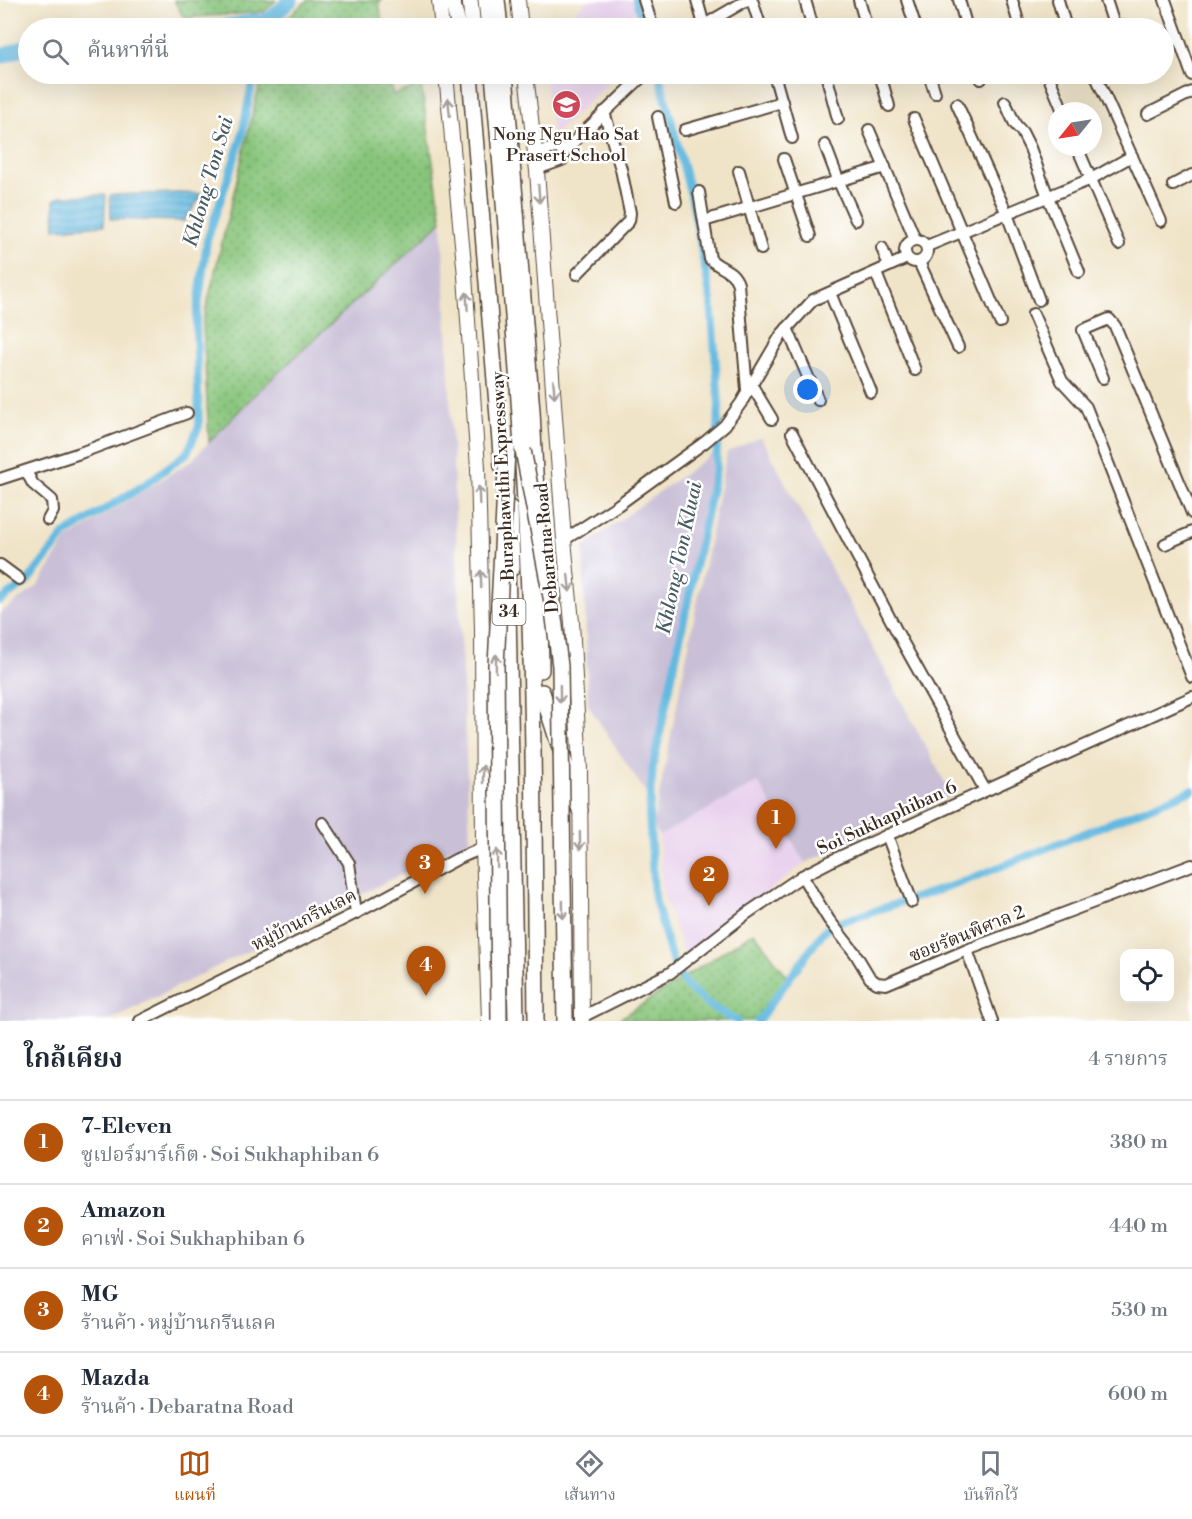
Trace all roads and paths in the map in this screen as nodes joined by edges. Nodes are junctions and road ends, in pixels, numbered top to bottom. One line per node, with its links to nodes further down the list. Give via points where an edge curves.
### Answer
1 (439, 0): 21 (main road)
2 (452, 0): 22 (highway)
3 (462, 0): 23 (highway)
4 (470, 0): 24 (highway)
5 (486, 0): 25 (highway)
6 (497, 0): 26 (highway)
7 (506, 0): 27 (highway)
8 (518, 0): 28 (main road)
9 (644, 0): 29 (street)
10 (697, 0): 30 (street)
11 (747, 0): 31 (street)
12 (752, 0): 32 (street)
13 (805, 0): 33 (street)
14 (859, 0): 34 (street)
15 (907, 0): 35 (street)
16 (959, 0): 36 (street)
17 (1012, 0): 37 (street)
18 (1058, 0): 38 (street)
19 (1106, 0): 39 (street)
20 (1165, 0): 40 (street)
21 (441, 18)
22 (456, 18)
23 (464, 18)
24 (472, 18)
25 (488, 18)
26 (499, 18)
27 (506, 18)
28 (520, 18)
29 (650, 18)
30 (700, 18)
31 (715, 18)
32 (758, 18)
33 (810, 18)
34 (864, 18)
35 (913, 18)
36 (964, 18)
37 (1017, 18)
38 (1063, 18)
39 (1112, 18)
40 (1171, 18)
41 (1174, 25): 42 (street)
42 (1192, 75)
43 (447, 84): 137 (main road, 34, one-way to 43, via 477,468 466,287)
44 (471, 84): 147 (highway, 34, via 509,591)
45 (479, 84): 120 (highway, Buraphawithi Expressway)
46 (494, 84): 120 (highway, Buraphawithi Expressway, via 510,276)
47 (507, 84): 131 (highway, Debaratna Road / 34, via 532,423)
48 (527, 84): 73 (main road, Debaratna Road)
49 (634, 84): 63 (street)
50 (777, 84): 58 (street)
51 (829, 84): 66 (street)
52 (883, 84): 62 (street)
53 (932, 84): 57 (street)
54 (1052, 84): 60 (street)
55 (1100, 84): 75 (street)
56 (1192, 92): 64 (street)
57 (935, 93)
58 (782, 102): 68 (street); 70 (street)
59 (1005, 102): 86 (street, via 1030,148)
60 (1059, 102)
61 (957, 104): 89 (street)
62 (889, 106)
63 (604, 112): 72 (street); 105 (street, via 621,170 629,220)
64 (1148, 114)
65 (658, 117): 87 (street)
66 (838, 119)
67 (914, 119): 93 (street)
68 (685, 130)
69 (868, 130): 77 (street)
70 (792, 138)
71 (825, 145): 82 (street)
72 (565, 150): 73 (street); 78 (street, via 562,160)
73 (535, 152): 78 (main road, Debaratna Road)
74 (1081, 156): 81 (street)
75 (1132, 156): 81 (street); 92 (street)
76 (783, 159): 85 (street)
77 (885, 167): 82 (street); 95 (street)
78 (537, 169): 126 (main road, Debaratna Road, one-way to 126)
79 (739, 171): 88 (street)
80 (1192, 175): 83 (street)
81 (1091, 179): 86 (street); 96 (street)
82 (839, 182): 85 (street); 90 (street)
83 (1173, 185)
84 (699, 192): 91 (street)
85 (795, 193): 88 (street); 94 (street)
86 (1048, 197): 89 (street); 103 (street)
87 (676, 202)
88 (750, 206): 91 (street); 99 (street)
89 (1006, 214): 93 (street); 107 (street)
90 (856, 220)
91 (704, 221): 114 (street, via 710,259 734,274 738,284)
92 (1161, 221)
93 (961, 232): 97 (street); 109 (street)
94 (810, 236)
95 (915, 239): 97 (street); 100 (street, via 905,246)
96 (1119, 244)
97 (927, 246): 101 (street, via 926,256)
98 (882, 248): 102 (street)
99 (761, 249)
100 (907, 258): 101 (street); 102 (street)
101 (919, 262): 111 (street)
102 (889, 266): 104 (street)
103 (1079, 272)
104 (876, 273): 106 (street); 112 (street)
105 (577, 274)
106 (830, 293): 110 (street, via 813,300); 115 (street)
107 (1039, 300)
108 (1033, 314): 130 (street, via 1062,381 1086,406)
109 (1000, 322)
110 (786, 328): 114 (street); 116 (street)
111 (957, 347)
112 (915, 370)
113 (1103, 378): 123 (street, via 1083,330 1109,320 1115,326)
114 (749, 387): 118 (street); 126 (street, via 734,415 716,433)
115 (871, 392)
116 (818, 400)
117 (187, 413): 121 (street)
118 (772, 419)
119 (792, 433): 133 (street)
120 (515, 450): 146 (highway, one-way to 120, bridge, via 496,666); 147 (highway, Buraphawithi Expressway, bridge, via 512,569); 148 (highway, Buraphawithi Expressway, bridge, via 531,672); 150 (highway, one-way to 150, bridge, via 552,602 560,666)
121 (26, 471): 122 (street); 124 (street, via 33,484 52,500 53,512)
122 (0, 479)
123 (1192, 513)
124 (48, 520)
125 (1192, 532): 127 (street)
126 (564, 540): 134 (main road, Debaratna Road, one-way to 134, via 572,622)
127 (1165, 544)
128 (0, 565): 129 (street)
129 (19, 579)
130 (1192, 677)
131 (542, 692): 134 (highway); 149 (highway, Debaratna Road / 34)
132 (1192, 697): 133 (street, Soi Sukhaphiban 6)
133 (985, 790): 136 (street, Soi Sukhaphiban 6)
134 (580, 810): 143 (main road, Debaratna Road, one-way to 143)
135 (323, 823): 141 (street, via 349,863)
136 (887, 835): 139 (street, Soi Sukhaphiban 6); 140 (street)
137 (483, 848): 141 (street, หมู่บ้านกรีนเลค); 145 (main road, 34)
138 (1192, 865): 142 (street, ซอยรัตนพิศาล 2)
139 (802, 876): 142 (street, ซอยรัตนพิศาล 2, via 829,920 877,983 886,984); 143 (street, Soi Sukhaphiban 6, via 746,914 686,963)
140 (912, 902)
141 (356, 913): 144 (street, หมู่บ้านกรีนเลค)
142 (967, 950): 151 (street)
143 (582, 1019)
144 (140, 1021)
145 (489, 1021)
146 (499, 1021)
147 (518, 1021)
148 (536, 1021)
149 (544, 1021)
150 (565, 1021)
151 (992, 1021)

